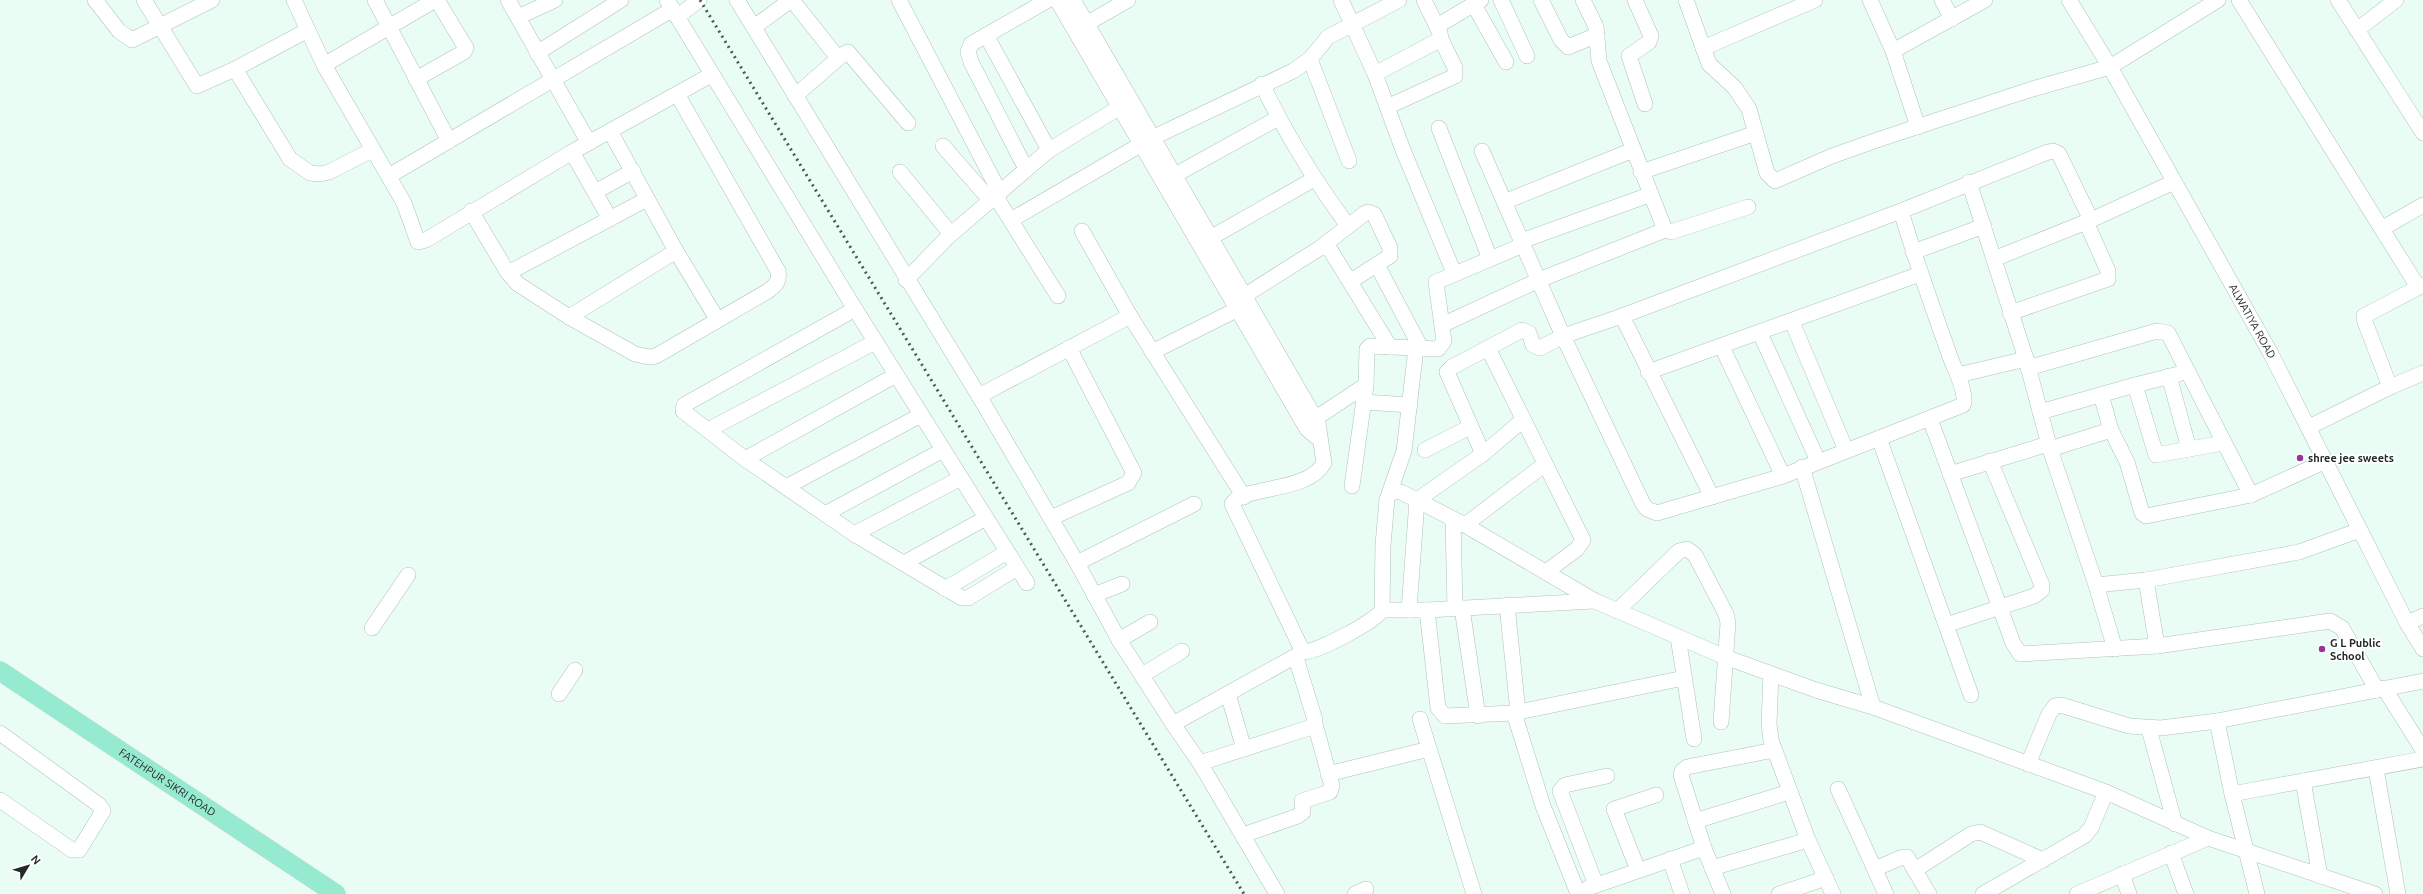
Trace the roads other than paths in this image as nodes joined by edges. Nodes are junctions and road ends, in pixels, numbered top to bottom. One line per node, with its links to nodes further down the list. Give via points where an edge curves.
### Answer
1 (95, 0): 40 (street, via 127,38 132,40)
2 (144, 0): 40 (street)
3 (212, 0): 40 (street)
4 (294, 0): 44 (street)
5 (375, 0): 41 (street)
6 (436, 0): 41 (street); 61 (street, via 466,48 464,52)
7 (508, 0): 37 (street)
8 (555, 0): 37 (street)
9 (621, 0): 51 (street)
10 (699, 0): 36 (street)
11 (737, 0): 42 (street)
12 (791, 0): 42 (street); 53 (street)
13 (899, 0): 97 (street)
14 (1048, 0): 47 (street)
15 (1057, 0): 43 (street)
16 (1073, 0): 43 (street)
17 (1128, 0): 43 (street)
18 (1341, 0): 39 (street)
19 (1399, 0): 39 (street)
20 (1424, 0): 46 (street)
21 (1501, 0): 52 (street)
22 (1541, 0): 48 (street, via 1561,40 1568,46)
23 (1583, 0): 48 (street, via 1596,27)
24 (1635, 0): 67 (street, via 1651,36 1649,42 1629,56)
25 (1686, 0): 49 (street)
26 (1815, 0): 49 (street)
27 (1870, 0): 50 (street)
28 (1942, 0): 38 (street)
29 (1985, 0): 38 (street)
30 (2069, 0): 57 (street, ALWATIYA ROAD)
31 (2218, 0): 57 (street)
32 (2239, 0): 109 (street)
33 (2338, 0): 45 (street)
34 (2396, 0): 45 (street)
35 (1477, 2): 46 (street); 55 (street)
36 (672, 8): 60 (street); 62 (street)
37 (518, 17): 51 (street)
38 (1952, 19): 50 (street)
39 (1353, 23): 54 (street, via 1328,37); 59 (street)
40 (160, 27): 58 (street, via 197,86)
41 (389, 27): 56 (street); 61 (street)
42 (754, 27): 65 (street)
43 (1080, 27): 66 (street)
44 (308, 30): 56 (street); 58 (street)
45 (2357, 30): 74 (street)
46 (1439, 32): 59 (street); 68 (street, via 1455,68 1455,76)
47 (986, 35): 81 (street); 86 (street, via 971,44 968,52)
48 (1597, 35): 82 (street, via 1599,61)
49 (1703, 48): 75 (street, via 1713,70 1735,88 1746,103)
50 (1893, 51): 71 (street)
51 (537, 53): 62 (street)
52 (1527, 56)
53 (838, 58): 65 (street); 70 (street, via 845,52 852,56)
54 (1310, 59): 63 (street, via 1293,71); 85 (street)
55 (1506, 62)
56 (324, 65): 80 (street)
57 (2110, 67): 71 (street, via 2029,90); 94 (street, ALWATIYA ROAD)
58 (235, 69): 80 (street, via 290,158 310,173 329,172)
59 (1375, 74): 68 (street)
60 (712, 75): 64 (street); 130 (street)
61 (416, 79): 77 (street)
62 (552, 80): 77 (street); 78 (street)
63 (1262, 84): 69 (street); 76 (street)
64 (677, 94): 73 (street); 135 (street, via 778,271 776,286)
65 (795, 96): 124 (street)
66 (1125, 104): 76 (street); 81 (street)
67 (1645, 104)
68 (1387, 107): 122 (street)
69 (1278, 118): 90 (street); 92 (street)
70 (908, 123)
71 (1918, 127): 75 (street, via 1832,156 1775,181 1767,173)
72 (1439, 128): 118 (street)
73 (610, 131): 78 (street); 87 (street)
74 (2423, 132)
75 (1756, 133): 89 (street)
76 (1147, 141): 90 (street); 105 (street); 129 (street)
77 (449, 142): 91 (street)
78 (589, 143): 84 (street)
79 (943, 146): 97 (street)
80 (372, 150): 91 (street)
81 (1049, 150): 86 (street)
82 (1633, 150): 89 (street); 99 (street)
83 (1482, 151): 99 (street)
84 (572, 152): 95 (street); 102 (street)
85 (1349, 161)
86 (1026, 169): 97 (street)
87 (633, 171): 95 (street); 98 (street)
88 (900, 172): 112 (street)
89 (1641, 172): 96 (street)
90 (1175, 175): 113 (street)
91 (389, 176): 102 (street, via 404,203 418,242 426,240)
92 (1314, 179): 107 (street); 113 (street)
93 (1969, 182): 103 (street); 106 (street, via 2054,151 2062,160); 108 (street)
94 (2174, 182): 106 (street); 167 (street, ALWATIYA ROAD)
95 (595, 192): 104 (street)
96 (1649, 195): 110 (street); 114 (street)
97 (996, 197): 105 (street); 112 (street)
98 (647, 199): 104 (street); 116 (street)
99 (1504, 202): 114 (street)
100 (2423, 205): 109 (street)
101 (1748, 207): 110 (street, via 1671,232)
102 (471, 211): 121 (street)
103 (1901, 211): 117 (street); 134 (street)
104 (610, 219): 121 (street)
105 (1011, 220): 128 (street)
106 (2089, 221): 119 (street); 131 (street, via 2108,271 2108,279)
107 (1348, 226): 115 (street); 120 (street, via 1368,212 1374,214 1390,252 1386,259)
108 (1984, 226): 117 (street); 119 (street)
109 (2383, 228): 127 (street)
110 (1665, 230): 125 (street)
111 (1082, 231): 133 (street)
112 (952, 234): 124 (street)
113 (1212, 237): 129 (street)
114 (1522, 243): 118 (street); 125 (street)
115 (1320, 248): 126 (street, via 1329,248); 129 (street)
116 (676, 251): 132 (street); 135 (street)
117 (1913, 252): 123 (street)
118 (1490, 259): 122 (street)
119 (1994, 259): 131 (street)
120 (1377, 265): 126 (street); 144 (street)
121 (508, 273): 132 (street, via 518,284)
122 (1454, 273): 137 (street, via 1438,279 1435,284)
123 (1920, 274): 136 (street); 152 (street)
124 (906, 280): 158 (street)
125 (1539, 280): 137 (street); 139 (street)
126 (1351, 281): 141 (street)
127 (2421, 286): 156 (street, via 2364,316)
128 (1058, 296)
129 (1243, 303): 146 (street); 163 (street); 171 (street, via 1308,429)
130 (854, 309): 140 (street); 168 (street, via 682,406 685,413)
131 (2010, 313): 147 (street)
132 (570, 316): 135 (street, via 635,354 649,357 656,356)
133 (1130, 316): 143 (street); 146 (street)
134 (1622, 316): 139 (street); 148 (street)
135 (717, 318)
136 (1792, 322): 138 (street); 177 (street)
137 (1442, 325): 144 (street, via 1442,347)
138 (1760, 333): 142 (street); 180 (street)
139 (1563, 336): 145 (street, via 1537,348 1529,334 1522,330); 193 (street, via 1647,509 1657,513)
140 (875, 342): 151 (street); 168 (street)
141 (1390, 347): 144 (street); 154 (street, via 1370,346 1368,349)
142 (1722, 347): 148 (street); 186 (street)
143 (1069, 348): 158 (street); 198 (street, via 1134,473 1128,483)
144 (1418, 348): 160 (street)
145 (1488, 348): 165 (street); 166 (street, via 1447,372)
146 (1152, 352): 192 (street)
147 (2027, 363): 149 (street, via 2163,331 2171,337); 152 (street); 161 (street)
148 (1648, 372): 193 (street)
149 (2188, 372): 153 (street); 172 (street)
150 (2423, 373): 156 (street)
151 (896, 374): 162 (street); 179 (street)
152 (1958, 375): 164 (street, via 1965,403)
153 (2169, 376): 155 (street); 174 (street)
154 (1366, 385): 159 (street); 163 (street)
155 (2135, 385): 157 (street); 174 (street, via 2156,455)
156 (2390, 387): 167 (street)
157 (2101, 395): 161 (street); 169 (street)
158 (978, 396): 198 (street)
159 (1363, 402): 160 (street); 188 (street)
160 (1410, 405): 190 (street, via 1403,459)
161 (2040, 412): 173 (street)
162 (921, 415): 175 (street); 189 (street)
163 (1316, 418): 171 (street, via 1320,428)
164 (1930, 419): 170 (street); 185 (street)
165 (1523, 420): 178 (street); 183 (street)
166 (1470, 427): 176 (street); 178 (street)
167 (2309, 427): 182 (street, ALWATIYA ROAD)
168 (708, 430): 179 (street)
169 (2111, 430): 173 (street); 191 (street, via 2127,462 2142,513 2146,516)
170 (1879, 438): 177 (street); 225 (street)
171 (1319, 439): 192 (street, via 1324,463 1314,476)
172 (2223, 443): 174 (street); 191 (street)
173 (2049, 446): 181 (street); 211 (street)
174 (2189, 449)
175 (943, 450): 187 (street); 196 (street)
176 (1425, 450)
177 (1846, 450): 180 (street)
178 (1483, 454): 194 (street)
179 (745, 459): 189 (street)
180 (1818, 461): 184 (street)
181 (1990, 461): 185 (street); 216 (street, via 2042,586 2039,594)
182 (2326, 461): 191 (street); 200 (street, ALWATIYA ROAD)
183 (1545, 464): 199 (street); 206 (street, via 1583,540 1577,549)
184 (1802, 467): 186 (street); 245 (street)
185 (1950, 474): 216 (street)
186 (1783, 476): 193 (street)
187 (960, 478): 197 (street); 201 (street)
188 (1352, 486)
189 (786, 488): 196 (street)
190 (1389, 494): 194 (street, via 1401,492); 218 (street, via 1383,545)
191 (2251, 495)
192 (1244, 497): 233 (street, via 1234,501 1232,507)
193 (1712, 497)
194 (1417, 500): 199 (street); 219 (street)
195 (1194, 504): 204 (street)
196 (826, 514): 201 (street)
197 (986, 518): 202 (street); 203 (street)
198 (1051, 518): 204 (street)
199 (1459, 522): 206 (street); 217 (street)
200 (2360, 530): 208 (street, via 2299,552); 224 (street, ALWATIYA ROAD)
201 (854, 534): 203 (street)
202 (1007, 552): 205 (street); 212 (street)
203 (904, 563): 212 (street)
204 (1077, 563): 213 (street)
205 (1017, 568): 209 (street); 212 (street, via 968,598 962,598)
206 (1546, 572): 214 (street)
207 (408, 575): 226 (street)
208 (2146, 580): 211 (street); 229 (street)
209 (1027, 584)
210 (1122, 584): 213 (street)
211 (2096, 585): 230 (street)
212 (945, 589)
213 (1094, 595): 228 (street)
214 (1595, 601): 215 (street); 221 (street)
215 (1507, 605): 217 (street); 246 (street)
216 (2000, 607): 225 (street); 230 (street, via 2013,643 2020,654)
217 (1458, 608): 220 (street); 247 (street)
218 (1382, 610): 219 (street); 233 (street, via 1364,626)
219 (1409, 610): 220 (street)
220 (1427, 610): 247 (street, via 1439,711 1445,716)
221 (1617, 611): 227 (street); 234 (street, via 1680,551 1691,550 1726,614)
222 (2423, 616): 224 (street)
223 (1150, 622): 228 (street)
224 (2407, 623): 231 (street, ALWATIYA ROAD)
225 (1946, 625): 244 (street)
226 (372, 628)
227 (1678, 637): 234 (street); 239 (street)
228 (1119, 640): 238 (street)
229 (2157, 646): 230 (street); 241 (street, via 2330,621 2342,628)
230 (2115, 649)
231 (2423, 649)
232 (1182, 651): 238 (street)
233 (1300, 655): 243 (street); 252 (street)
234 (1725, 657): 237 (street); 250 (street)
235 (575, 670): 242 (street)
236 (0, 671): 291 (main road, FATEHPUR SIKRI ROAD)
237 (1771, 674): 245 (street); 258 (street, via 1769,731)
238 (1142, 676): 251 (street)
239 (1684, 678): 246 (street); 255 (street)
240 (2423, 681): 241 (street)
241 (2380, 689): 249 (street); 259 (street)
242 (559, 694)
243 (1228, 694): 251 (street); 256 (street)
244 (1971, 695)
245 (1873, 707): 262 (street)
246 (1516, 712): 247 (street); 290 (street, via 1543,806)
247 (1478, 716)
248 (1420, 719): 257 (street)
249 (2217, 721): 253 (street); 270 (street)
250 (1721, 722)
251 (1173, 724): 261 (street)
252 (1315, 724): 256 (street, via 1307,730); 264 (street)
253 (2148, 729): 262 (street, via 2129,726 2061,705 2055,706 2049,714); 274 (street)
254 (0, 733): 272 (street, via 99,805 103,811 81,847 72,850)
255 (1694, 739)
256 (1244, 749): 261 (street)
257 (1429, 749): 264 (street); 293 (street)
258 (1774, 750): 268 (street); 273 (street, via 1684,769 1681,775)
259 (2423, 750)
260 (2423, 759): 263 (street)
261 (1200, 762): 275 (street)
262 (2028, 764): 269 (street)
263 (2376, 769): 266 (street); 306 (street)
264 (1328, 774): 275 (street, via 1332,786 1330,792 1302,801 1303,812 1298,816)
265 (1607, 776): 290 (street, via 1565,785 1560,790)
266 (2303, 781): 270 (street); 288 (street)
267 (1838, 789): 284 (street)
268 (1789, 792): 273 (street); 277 (street)
269 (2106, 792): 274 (street); 282 (street, via 2088,832)
270 (2232, 794): 279 (street)
271 (1656, 795): 285 (street, via 1614,809)
272 (0, 800)
273 (1695, 822): 278 (street)
274 (2175, 824): 276 (street)
275 (1243, 835): 292 (street)
276 (2208, 838): 279 (street); 280 (street)
277 (1808, 840): 283 (street); 289 (street)
278 (1704, 848): 281 (street); 283 (street)
279 (2247, 851): 288 (street); 304 (street)
280 (2171, 853): 287 (street); 303 (street)
281 (1670, 859): 285 (street); 294 (street)
282 (2043, 860): 286 (street, via 1980,832 1971,834); 300 (street)
283 (1712, 868): 295 (street)
284 (1875, 869): 286 (street, via 1904,856); 298 (street)
285 (1638, 870): 290 (street)
286 (1915, 870): 299 (street)
287 (2122, 874): 301 (street); 302 (street)
288 (2320, 876): 305 (street)
289 (1826, 878): 296 (street); 297 (street)
290 (1585, 890)
291 (336, 894)
292 (1278, 894)
293 (1474, 894)
294 (1682, 894)
295 (1722, 894)
296 (1779, 894)
297 (1833, 894)
298 (1886, 894)
299 (1929, 894)
300 (1983, 894)
301 (2078, 894)
302 (2128, 894)
303 (2186, 894)
304 (2256, 894)
305 (2375, 894)
306 (2398, 894)

